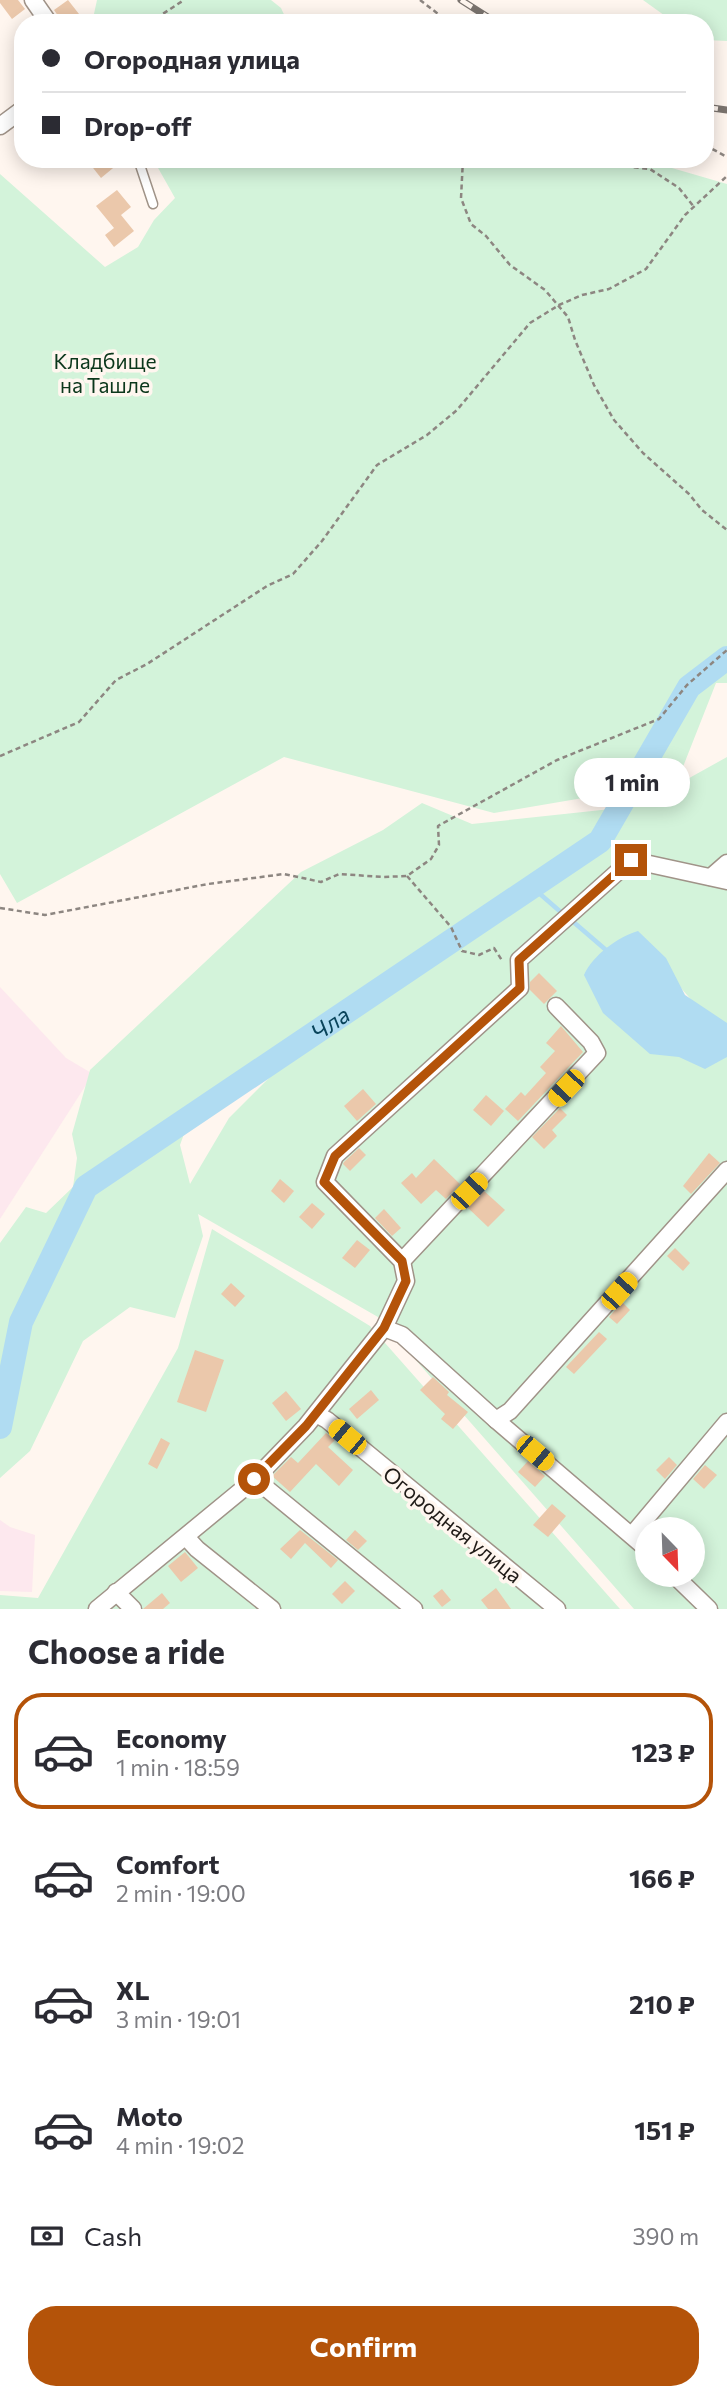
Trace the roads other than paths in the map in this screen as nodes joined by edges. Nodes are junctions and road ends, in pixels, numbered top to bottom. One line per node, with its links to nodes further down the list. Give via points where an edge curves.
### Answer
1 (141, 168): 2 (lane)
2 (153, 204)
3 (727, 863): 4 (street)
4 (719, 879): 7 (street, via 631,860 519,960 520,988 335,1156 324,1182)
5 (556, 1006): 7 (street, via 597,1053)
6 (727, 1170): 10 (street, via 510,1411)
7 (402, 1261): 8 (street, via 406,1281)
8 (384, 1328): 9 (street); 10 (street, via 402,1335)
9 (316, 1414): 12 (street); 22 (street, Огородная улица)
10 (496, 1420): 13 (street)
11 (727, 1422): 13 (street)
12 (254, 1479): 14 (street); 21 (street)
13 (632, 1535): 15 (street)
14 (186, 1537): 17 (street); 20 (street)
15 (635, 1538)
16 (686, 1587): 23 (street)
17 (116, 1592): 18 (street); 19 (street)
18 (97, 1609)
19 (133, 1609)
20 (272, 1609)
21 (414, 1609)
22 (557, 1609)
23 (709, 1609)

